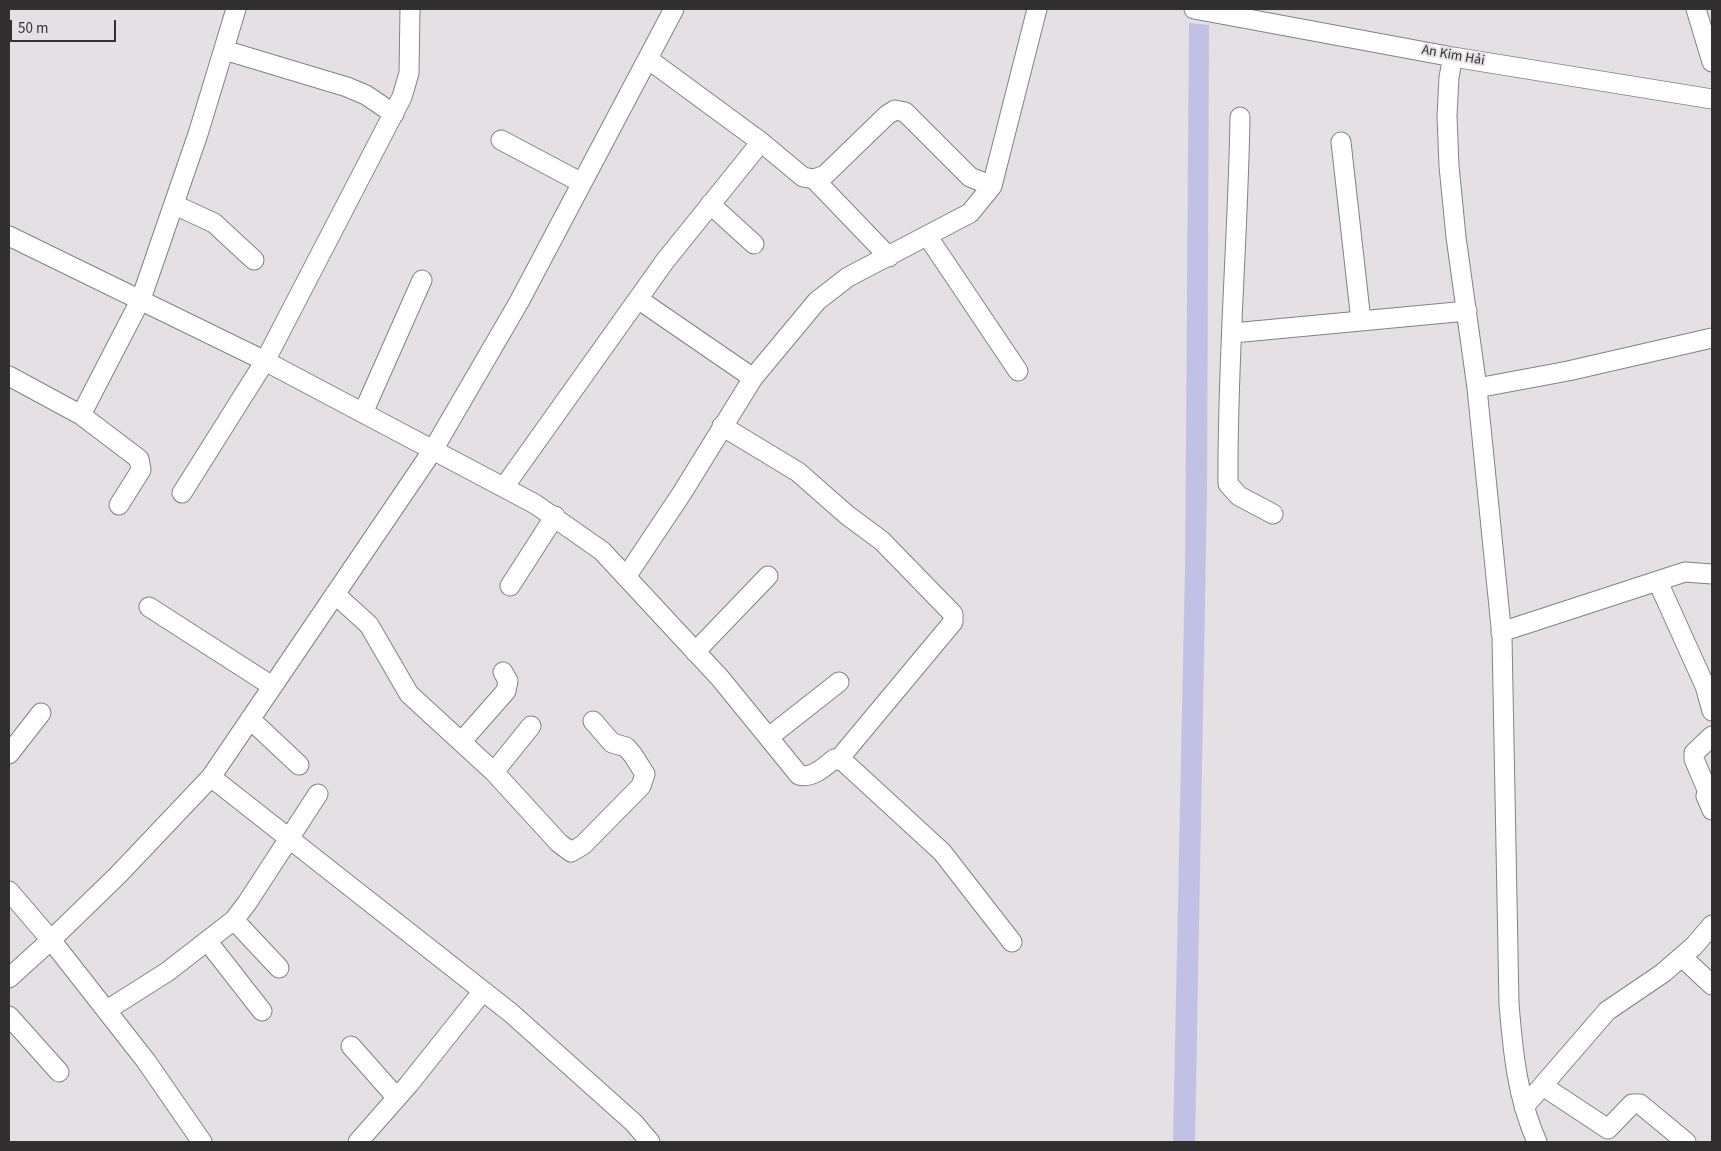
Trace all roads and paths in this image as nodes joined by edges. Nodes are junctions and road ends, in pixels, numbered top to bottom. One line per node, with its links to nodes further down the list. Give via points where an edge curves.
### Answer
1 (236, 9): 7 (street)
2 (410, 9): 12 (street, via 408,85)
3 (674, 9): 10 (street)
4 (1037, 9): 19 (street)
5 (1194, 9): 9 (street, An Kim Hải)
6 (1696, 9): 8 (street)
7 (224, 50): 12 (street, via 347,87 366,95); 21 (street)
8 (1710, 55)
9 (1453, 57): 11 (street, An Kim Hải); 30 (street, via 1447,116 1449,166)
10 (648, 58): 15 (street); 18 (street)
11 (1712, 99)
12 (394, 114): 34 (street)
13 (1240, 117): 32 (street)
14 (501, 140): 18 (street)
15 (761, 142): 17 (street, via 803,177); 20 (street)
16 (1342, 142): 31 (street)
17 (814, 179): 19 (street, via 825,175 895,110 905,112 970,177); 25 (street)
18 (582, 183): 42 (street, via 519,302)
19 (992, 186): 23 (street, via 970,213)
20 (710, 204): 24 (street); 29 (street)
21 (175, 205): 26 (street, via 227,233); 28 (street)
22 (9, 236): 28 (street)
23 (928, 237): 25 (street); 35 (street)
24 (754, 244)
25 (889, 257): 37 (street, via 848,277 830,290 806,313)
26 (254, 260)
27 (422, 280): 39 (street)
28 (141, 299): 34 (street); 40 (street)
29 (638, 299): 37 (street); 43 (street)
30 (1467, 311): 31 (street); 38 (street)
31 (1360, 321): 32 (street)
32 (1233, 333): 46 (street, via 1228,408 1228,484 1239,496)
33 (1712, 338): 38 (street)
34 (265, 361): 39 (street); 44 (street)
35 (1018, 371)
36 (9, 376): 40 (street)
37 (753, 378): 41 (street)
38 (1477, 388): 55 (street)
39 (363, 413): 42 (street)
40 (82, 415): 45 (street, via 140,459 141,470)
41 (722, 426): 50 (street); 70 (street, via 798,472 882,541 953,614 953,622)
42 (433, 450): 43 (street); 53 (street)
43 (504, 487): 47 (street)
44 (182, 493)
45 (119, 504)
46 (1274, 514)
47 (554, 516): 50 (street, via 602,551); 52 (street)
48 (1712, 574): 51 (street, via 1685,572)
49 (768, 576): 56 (street)
50 (626, 577): 56 (street)
51 (1658, 582): 55 (street); 59 (street)
52 (510, 586)
53 (335, 594): 60 (street); 68 (street, via 369,625 409,694)
54 (149, 607): 60 (street)
55 (1501, 632): 96 (street, via 1509,1004 1514,1064)
56 (695, 652): 67 (street)
57 (503, 672): 68 (street, via 508,682 506,691)
58 (839, 682): 67 (street)
59 (1709, 685): 61 (street)
60 (272, 686): 63 (street)
61 (1712, 711)
62 (41, 713): 69 (street)
63 (250, 719): 71 (street); 73 (street)
64 (593, 721): 72 (street, via 612,743 626,747 645,774 641,786 576,851 571,852 559,843)
65 (531, 726): 72 (street)
66 (1712, 736): 74 (street, via 1694,753)
67 (769, 737): 70 (street, via 804,776)
68 (462, 741): 72 (street)
69 (9, 754)
70 (838, 760): 83 (street, via 942,852)
71 (299, 765)
72 (494, 772)
73 (211, 777): 77 (street); 81 (street)
74 (1710, 791): 76 (street, via 1707,802)
75 (318, 794): 77 (street)
76 (1712, 810)
77 (288, 838): 79 (street); 88 (street)
78 (9, 891): 81 (street)
79 (234, 920): 82 (street); 85 (street)
80 (1712, 924): 84 (street)
81 (51, 940): 86 (street); 89 (street)
82 (208, 942): 89 (street); 90 (street)
83 (1012, 942)
84 (1682, 957): 87 (street); 94 (street, via 1608,1011)
85 (280, 968)
86 (9, 978)
87 (1712, 985)
88 (484, 991): 95 (street); 99 (street, via 617,1107)
89 (107, 1010): 97 (street, via 146,1061)
90 (262, 1011)
91 (9, 1016): 93 (street)
92 (351, 1046): 95 (street)
93 (59, 1072)
94 (1544, 1086): 96 (street); 101 (street, via 1608,1129 1632,1104 1640,1104)
95 (397, 1098): 98 (street)
96 (1524, 1107): 100 (street)
97 (195, 1140)
98 (365, 1140)
99 (650, 1142)
100 (1537, 1142)
101 (1686, 1142)

